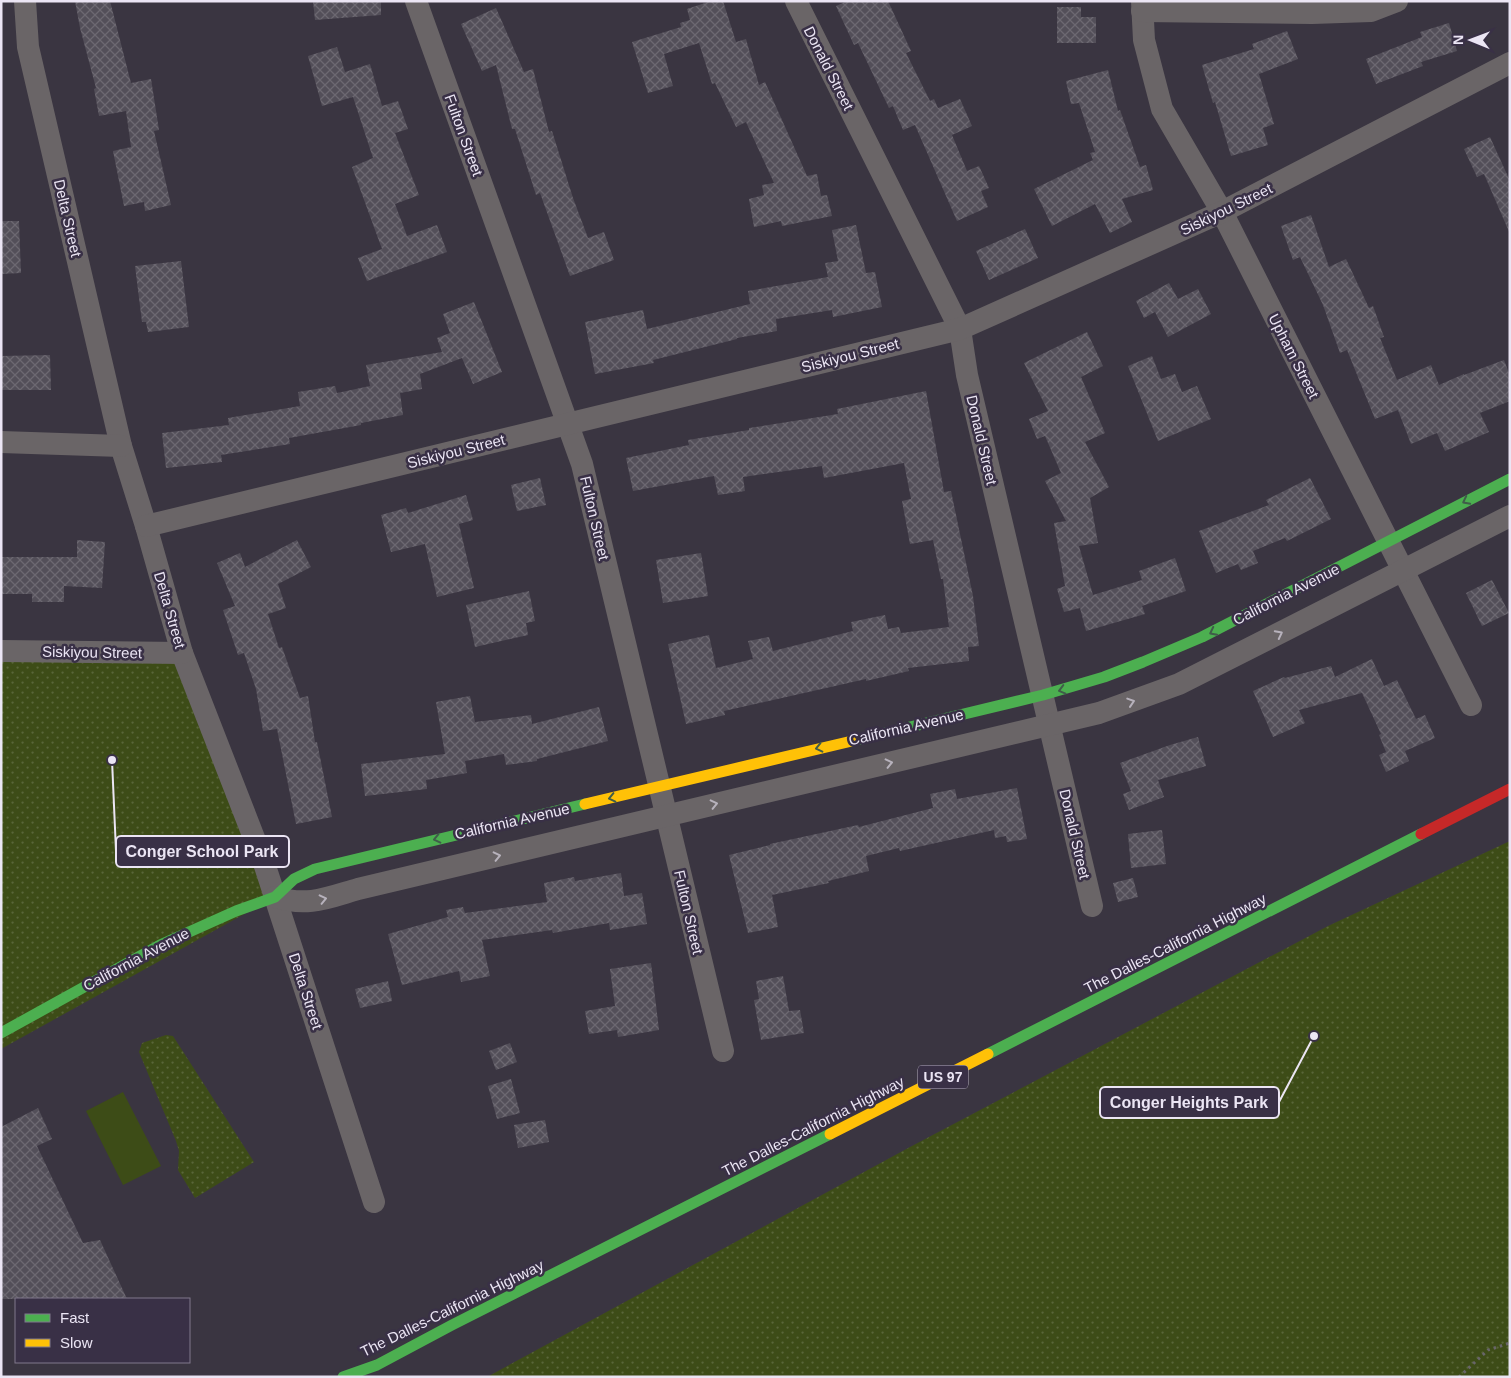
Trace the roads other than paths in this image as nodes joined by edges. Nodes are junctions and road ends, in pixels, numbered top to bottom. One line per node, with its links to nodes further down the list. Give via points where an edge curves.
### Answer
1 (25, 1): 11 (street, Delta Street, via 28,47)
2 (416, 1): 9 (street, Fulton Street)
3 (796, 1): 8 (street, Donald Street)
4 (1397, 1): 5 (street, via 1370,10 1312,13)
5 (1142, 6): 7 (street, Upham Street, via 1144,40 1162,109)
6 (1510, 63): 7 (street, Siskiyou Street)
7 (1222, 212): 8 (street, Siskiyou Street); 15 (street, Upham Street)
8 (960, 329): 9 (street, Siskiyou Street); 19 (street, Donald Street, via 967,375)
9 (569, 423): 14 (street, Siskiyou Street); 22 (street, Fulton Street, via 582,464)
10 (1, 442): 11 (street)
11 (121, 446): 14 (street, Delta Street)
12 (1510, 479): 15 (main road, California Avenue, one-way to 15)
13 (1510, 516): 16 (street, California Avenue)
14 (146, 526): 18 (street, Delta Street)
15 (1387, 541): 16 (street, Upham Street); 19 (main road, California Avenue, one-way to 19, via 1166,654 1096,680)
16 (1402, 571): 20 (street, Upham Street); 21 (street, California Avenue, one-way to 16, via 1098,713 1179,684)
17 (1, 651): 18 (street, Siskiyou Street)
18 (182, 653): 25 (street, Delta Street)
19 (1043, 694): 21 (street, Donald Street); 22 (main road, California Avenue, one-way to 22)
20 (1471, 705)
21 (1050, 724): 24 (street, California Avenue, one-way to 21); 26 (street, Donald Street)
22 (659, 786): 24 (street, Fulton Street); 25 (main road, California Avenue, one-way to 25, via 315,869 287,884)
23 (1510, 789): 30 (main road, The Dalles-California Highway / US 97, via 377,1365)
24 (666, 816): 25 (street, California Avenue, one-way to 24, via 292,902 323,900 368,886); 28 (street, Fulton Street)
25 (275, 897): 27 (main road, California Avenue, via 160,945); 29 (street, Delta Street)
26 (1092, 906)
27 (1, 1032)
28 (723, 1051)
29 (374, 1202)
30 (343, 1377)

